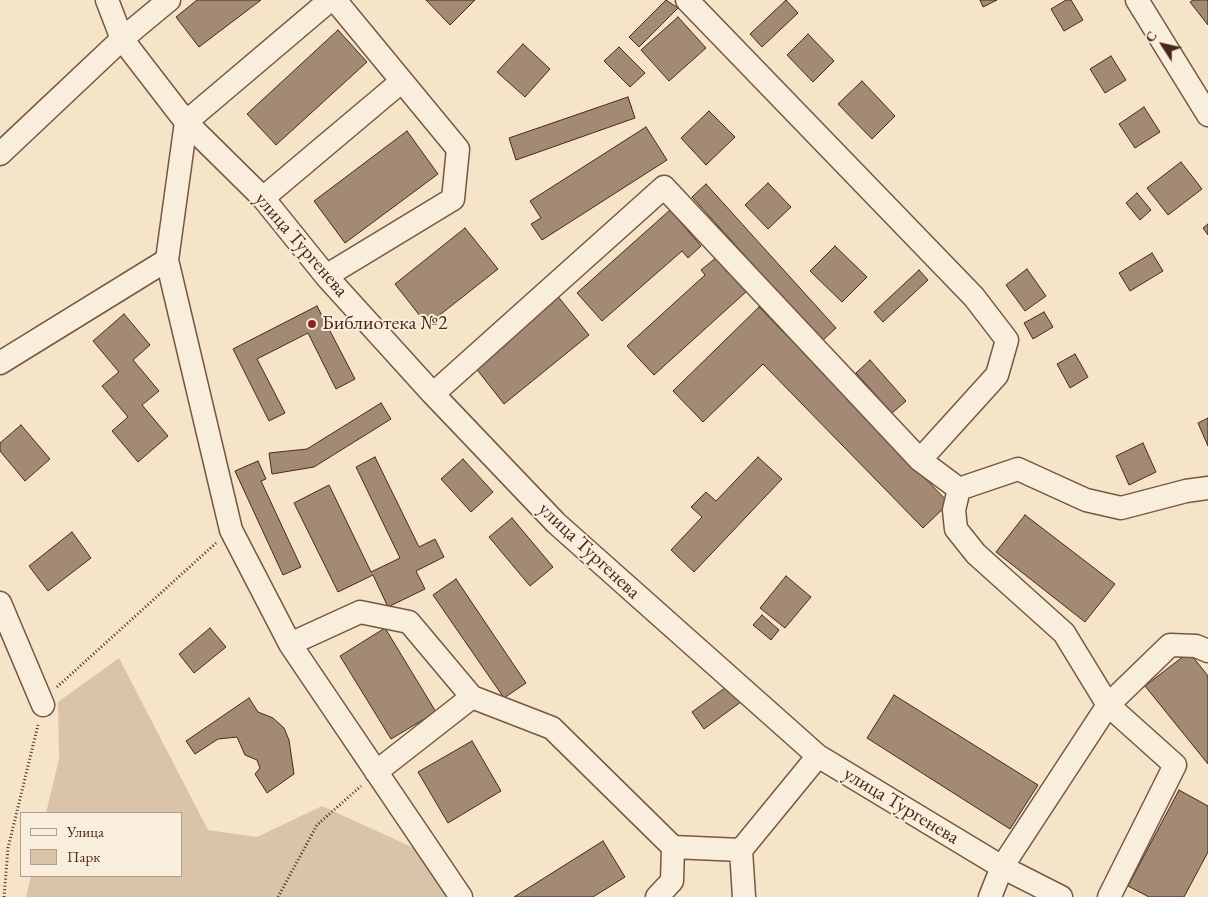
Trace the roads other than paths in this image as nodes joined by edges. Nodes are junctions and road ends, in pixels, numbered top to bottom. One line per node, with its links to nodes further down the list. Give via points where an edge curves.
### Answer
1 (107, 0): 7 (street, улица Тургенева)
2 (169, 0): 7 (street)
3 (330, 0): 10 (street)
4 (335, 0): 8 (street)
5 (687, 0): 17 (street, via 974,297 1007,340 997,375)
6 (1137, 0): 9 (street)
7 (122, 39): 10 (street, улица Тургенева); 11 (street)
8 (402, 81): 12 (street); 14 (street, via 458,149 454,199)
9 (1208, 115)
10 (186, 122): 12 (street, улица Тургенева); 13 (street)
11 (0, 154)
12 (263, 198): 14 (street, улица Тургенева)
13 (167, 260): 15 (street); 21 (street, via 231,530)
14 (326, 276): 16 (street, улица Тургенева)
15 (0, 363)
16 (433, 394): 17 (street, via 664,187); 26 (street, улица Тургенева, via 556,523)
17 (920, 460): 19 (street)
18 (1208, 488): 19 (street, via 1121,508 1086,500 1018,469)
19 (959, 489): 25 (street, via 954,510 956,529 976,554 1064,633)
20 (0, 602): 24 (street)
21 (290, 644): 23 (street, via 360,612 409,622); 27 (street)
22 (1208, 651): 25 (street, via 1196,646 1170,645)
23 (472, 697): 27 (street); 28 (street, via 552,728)
24 (43, 705)
25 (1108, 705): 30 (street); 36 (street, via 1175,765)
26 (818, 756): 29 (street); 30 (street, улица Тургенева)
27 (376, 772): 31 (street)
28 (672, 847): 29 (street); 32 (street, via 672,881)
29 (741, 850): 33 (street)
30 (1002, 868): 34 (street); 35 (street, улица Тургенева)
31 (462, 897)
32 (657, 897)
33 (744, 897)
34 (990, 897)
35 (1061, 897)
36 (1109, 897)

